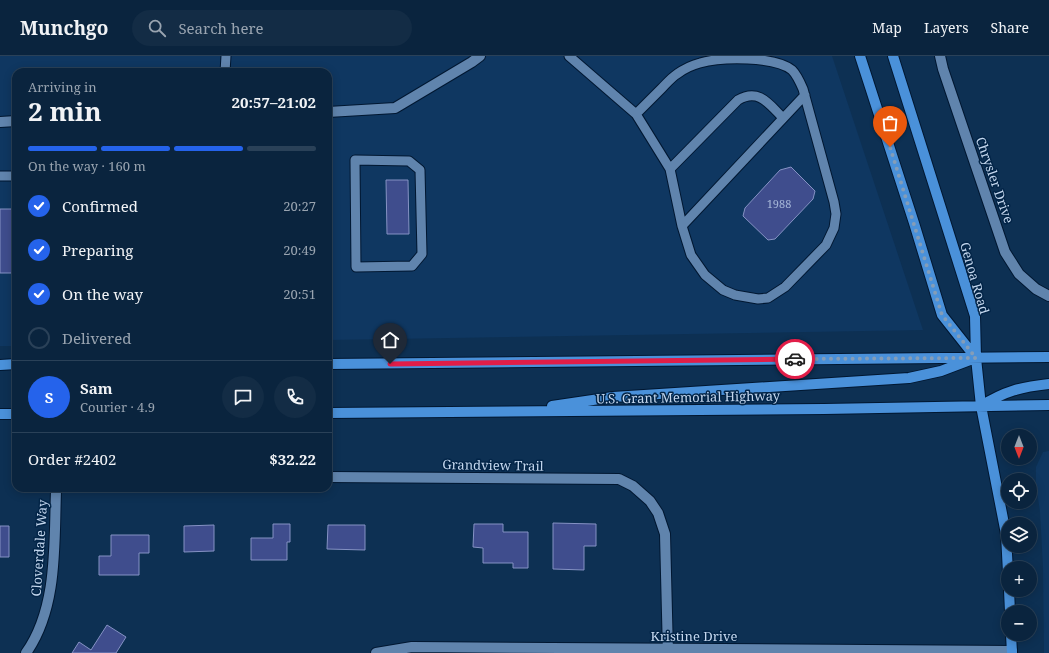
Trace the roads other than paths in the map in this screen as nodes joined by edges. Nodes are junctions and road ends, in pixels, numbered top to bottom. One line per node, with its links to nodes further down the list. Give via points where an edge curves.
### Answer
1 (226, 56): 7 (lane)
2 (480, 56): 9 (street, via 395,108)
3 (569, 56): 10 (lane)
4 (860, 56): 21 (main road, via 942,315)
5 (892, 56): 21 (main road, Genoa Road, via 974,316)
6 (940, 56): 19 (street, Chrysler Drive, via 1005,252 1019,274 1036,289)
7 (225, 68)
8 (805, 95): 10 (lane, via 799,79 792,70 781,64 752,59 716,60 700,63 678,73); 11 (lane); 18 (lane, via 836,214 834,228 826,245 777,293 768,298 747,298 723,290 704,275 691,255)
9 (332, 112)
10 (636, 114): 15 (lane)
11 (783, 118): 15 (lane, via 759,96 744,96); 18 (lane)
12 (12, 121): 13 (street)
13 (0, 122)
14 (355, 160): 14 (lane, via 408,161 420,170 422,254 412,266 356,267)
15 (670, 169): 18 (lane)
16 (0, 176): 17 (lane)
17 (12, 176)
18 (682, 226)
19 (1049, 296)
20 (1049, 357): 21 (main road)
21 (976, 358): 24 (main road); 27 (main road, Genoa Road); 28 (main road, via 941,371 909,378 613,397)
22 (0, 364): 23 (main road)
23 (12, 364)
24 (332, 364)
25 (1049, 384): 27 (main road, via 1016,389)
26 (1049, 405): 27 (main road, U.S. Grant Memorial Highway)
27 (981, 406): 28 (main road, U.S. Grant Memorial Highway); 34 (main road, Genoa Road, via 1006,534)
28 (519, 412): 29 (main road, U.S. Grant Memorial Highway)
29 (332, 413)
30 (0, 414): 31 (main road)
31 (12, 414)
32 (332, 477): 36 (street, Grandview Trail, via 619,479 633,486 650,500 658,513 665,534)
33 (56, 492): 38 (street, Cloverdale Way, via 49,600 42,623)
34 (1007, 561)
35 (1011, 641): 37 (main road)
36 (668, 651): 37 (street, Kristine Drive); 39 (street, Kristine Drive, via 412,647)
37 (1012, 652)
38 (26, 653)
39 (376, 653)

